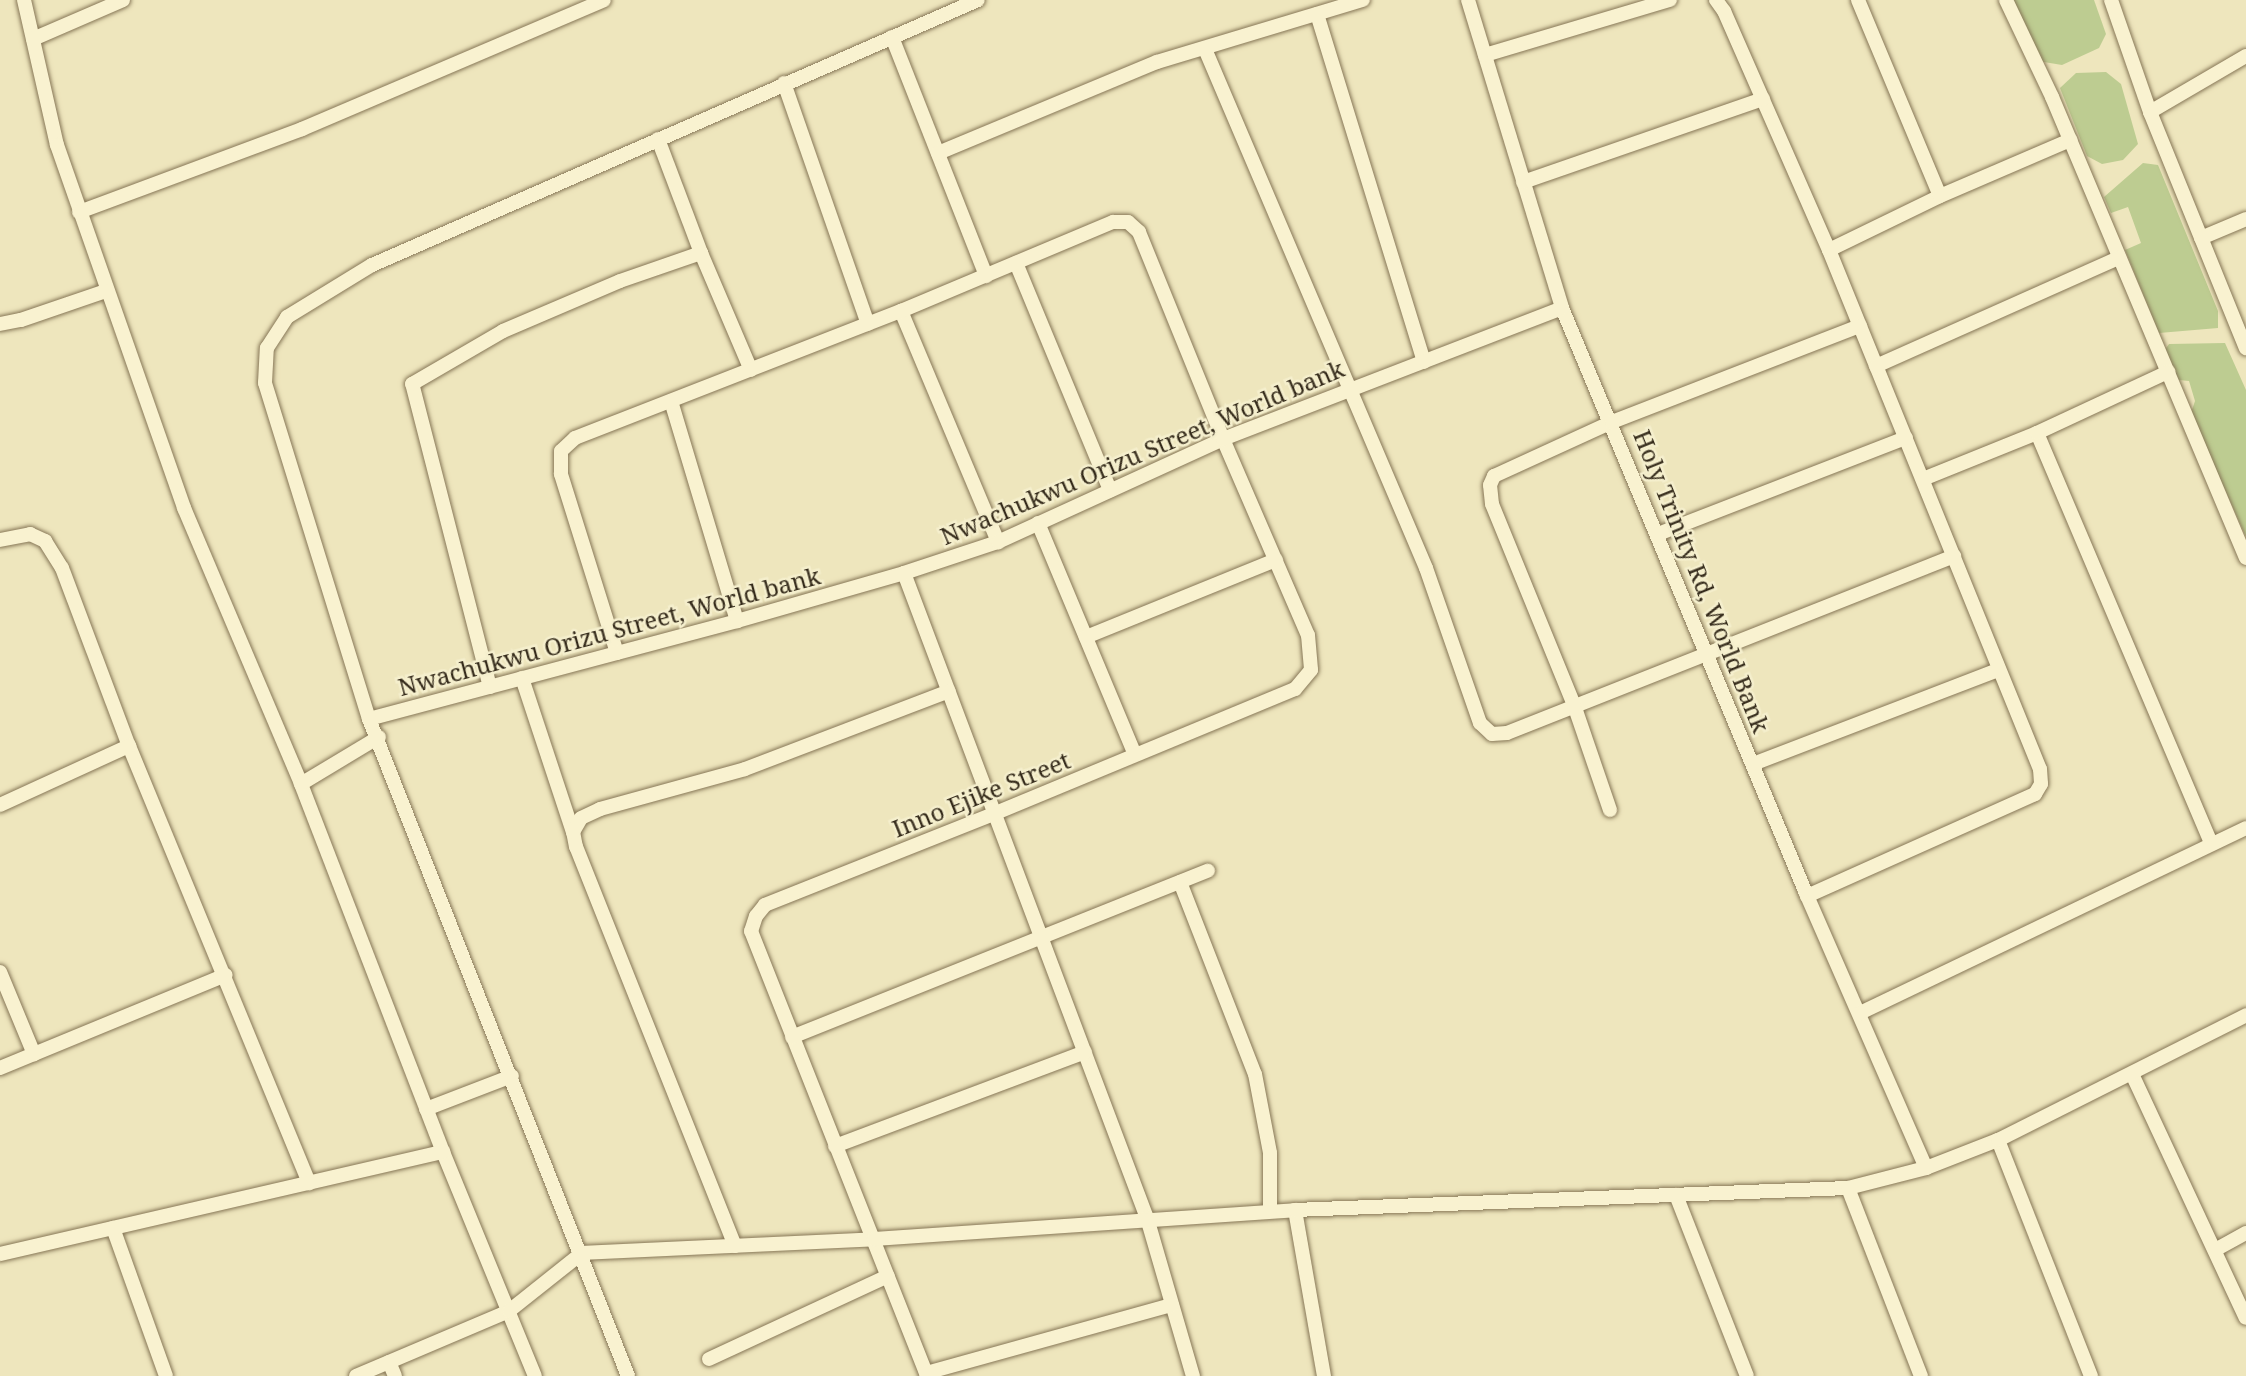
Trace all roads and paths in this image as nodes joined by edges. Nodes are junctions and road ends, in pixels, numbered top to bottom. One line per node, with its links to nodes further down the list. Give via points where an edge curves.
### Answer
1 (24, 0): 15 (street)
2 (123, 0): 15 (street)
3 (604, 0): 12 (street)
4 (978, 0): 14 (street)
5 (1363, 0): 13 (street)
6 (1468, 0): 17 (street, Holy Trinity Rd, World Bank)
7 (1670, 0): 17 (street)
8 (1716, 0): 20 (street)
9 (1858, 0): 26 (street)
10 (2006, 0): 23 (street)
11 (2111, 0): 21 (street)
12 (573, 6): 27 (street, via 302,129)
13 (1317, 14): 16 (street); 42 (street)
14 (892, 37): 19 (street); 24 (street)
15 (33, 39): 27 (street, via 57,145)
16 (1205, 49): 24 (street, via 1157,62); 46 (street)
17 (1485, 55): 25 (street, Holy Trinity Rd, World Bank)
18 (2246, 56): 21 (street)
19 (784, 83): 22 (street); 39 (street)
20 (1763, 99): 25 (street); 30 (street)
21 (2150, 112): 29 (street)
22 (658, 139): 31 (street); 71 (street, via 372,264 287,317 267,348 265,383)
23 (2070, 140): 26 (street); 32 (street)
24 (938, 153): 34 (street)
25 (1523, 182): 36 (street, Holy Trinity Rd, World Bank)
26 (1940, 196): 30 (street)
27 (79, 212): 35 (street)
28 (2246, 219): 29 (street)
29 (2201, 238): 41 (street)
30 (1829, 250): 40 (street)
31 (701, 253): 44 (street); 68 (street, via 620,281 503,331 412,384)
32 (2119, 258): 43 (street); 45 (street)
33 (1017, 263): 34 (street); 51 (street, Inno Ejike Street, via 1113,222 1128,222 1139,232); 53 (street)
34 (986, 276): 37 (street)
35 (106, 291): 38 (street); 76 (street, via 184,508)
36 (1562, 308): 42 (street, Nwachukwu Orizu Street, World bank); 48 (street, Holy Trinity Rd, World Bank)
37 (901, 311): 39 (street); 57 (street)
38 (0, 324)
39 (868, 324): 44 (street)
40 (1860, 326): 43 (street); 48 (street)
41 (2246, 348)
42 (1424, 362): 46 (street, Nwachukwu Orizu Street, World bank)
43 (1877, 366): 50 (street)
44 (751, 370): 47 (street)
45 (2168, 372): 49 (street); 59 (street)
46 (1350, 390): 51 (street, Nwachukwu Orizu Street, World bank); 70 (street, via 1426,568 1480,723 1492,734 1507,733)
47 (671, 401): 62 (street); 65 (street, via 575,438 561,451 561,474)
48 (1612, 422): 55 (street, Holy Trinity Rd, World Bank); 70 (street, via 1494,476 1490,485 1492,504)
49 (2037, 433): 52 (street); 82 (street)
50 (1906, 438): 52 (street); 55 (street)
51 (1223, 439): 53 (street, Nwachukwu Orizu Street, World bank); 60 (street, Inno Ejike Street)
52 (1923, 479): 58 (street)
53 (1110, 490): 54 (street, Nwachukwu Orizu Street, World bank)
54 (1038, 523): 57 (street, Nwachukwu Orizu Street, World bank); 63 (street)
55 (1658, 534): 64 (street, Holy Trinity Rd, World Bank)
56 (0, 540): 73 (street, via 30,534 46,541 62,568)
57 (998, 541): 61 (street, Nwachukwu Orizu Street, World bank)
58 (1954, 556): 64 (street); 66 (street)
59 (2246, 558)
60 (1276, 560): 63 (street); 74 (street, Inno Ejike Street, via 1308,635 1311,670 1295,689)
61 (904, 573): 62 (street, Nwachukwu Orizu Street, World bank); 69 (street)
62 (737, 621): 65 (street, Nwachukwu Orizu Street, World bank)
63 (1086, 637): 74 (street)
64 (1707, 652): 70 (street); 75 (street, Holy Trinity Rd, World Bank)
65 (617, 653): 67 (street, Nwachukwu Orizu Street, World bank)
66 (1998, 670): 75 (street); 85 (street, via 2040,769 2035,794)
67 (522, 678): 68 (street, Nwachukwu Orizu Street, World bank); 81 (street)
68 (490, 687): 71 (street, Nwachukwu Orizu Street, World bank)
69 (949, 691): 79 (street); 81 (street, via 745,769 600,809 580,818)
70 (1574, 705): 78 (street)
71 (369, 719): 72 (street)
72 (379, 737): 76 (street); 96 (street)
73 (129, 746): 77 (street); 88 (street)
74 (1135, 755): 79 (street, Inno Ejike Street)
75 (1753, 764): 85 (street, Holy Trinity Rd, World Bank)
76 (300, 784): 97 (street)
77 (0, 805)
78 (1610, 810)
79 (996, 813): 86 (street); 91 (street, Inno Ejike Street, via 765,905 751,931)
80 (2246, 828): 82 (street)
81 (573, 832): 111 (street)
82 (2211, 843): 89 (street)
83 (1208, 871): 84 (street)
84 (1180, 882): 86 (street); 106 (street, via 1255,1074 1270,1153)
85 (1807, 896): 89 (street, Holy Trinity Rd, World Bank)
86 (1042, 936): 91 (street); 92 (street)
87 (0, 972): 93 (street)
88 (226, 975): 93 (street); 102 (street)
89 (1860, 1013): 101 (street, Holy Trinity Rd, World Bank)
90 (2246, 1015): 95 (street)
91 (792, 1037): 99 (street, Inno Ejike Street)
92 (1085, 1052): 99 (street); 107 (street)
93 (34, 1054): 94 (street)
94 (0, 1068)
95 (2132, 1074): 98 (street); 112 (street)
96 (512, 1076): 97 (street); 113 (street)
97 (426, 1109): 100 (street)
98 (1998, 1140): 101 (street); 130 (street)
99 (835, 1146): 110 (street, Inno Ejike Street)
100 (443, 1152): 102 (street); 117 (street)
101 (1926, 1168): 103 (street)
102 (309, 1183): 108 (street)
103 (1848, 1188): 104 (street); 129 (street)
104 (1676, 1195): 105 (street); 128 (street)
105 (1295, 1210): 106 (street); 127 (street)
106 (1270, 1211): 107 (street)
107 (1147, 1218): 110 (street); 116 (street)
108 (113, 1228): 114 (street); 122 (street)
109 (2246, 1234): 112 (street)
110 (874, 1239): 111 (street); 115 (street, Inno Ejike Street)
111 (735, 1246): 113 (street)
112 (2215, 1250): 118 (street)
113 (582, 1253): 117 (street); 125 (street)
114 (0, 1254)
115 (888, 1276): 119 (street); 121 (street, Inno Ejike Street)
116 (1172, 1305): 121 (street); 126 (street)
117 (509, 1311): 120 (street); 124 (street)
118 (2246, 1318)
119 (709, 1359)
120 (392, 1369): 123 (street)
121 (927, 1375)
122 (166, 1376)
123 (356, 1376)
124 (535, 1376)
125 (628, 1376)
126 (1193, 1376)
127 (1324, 1376)
128 (1747, 1376)
129 (1921, 1376)
130 (2091, 1376)

